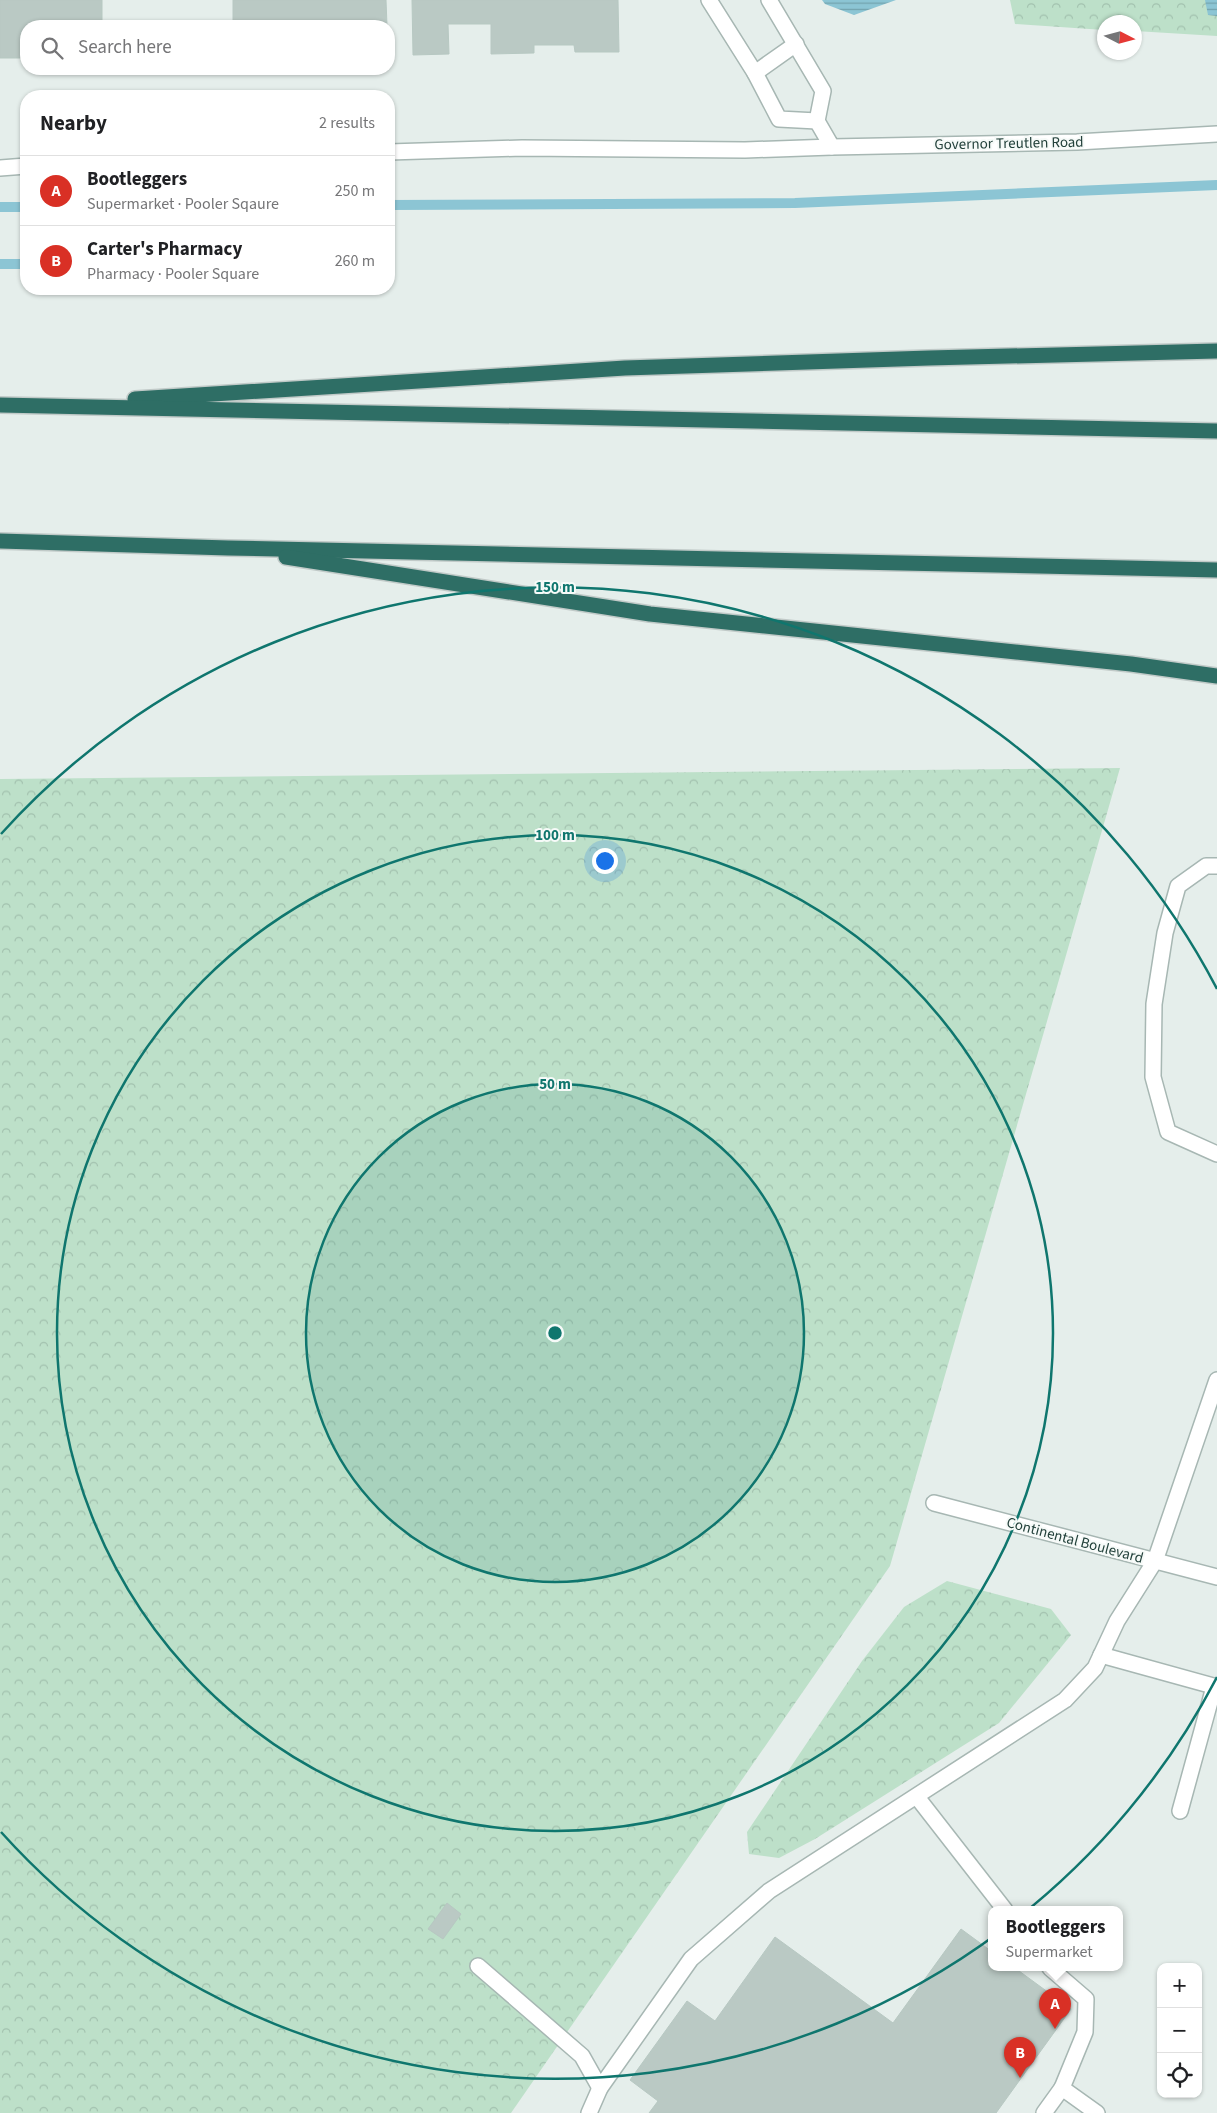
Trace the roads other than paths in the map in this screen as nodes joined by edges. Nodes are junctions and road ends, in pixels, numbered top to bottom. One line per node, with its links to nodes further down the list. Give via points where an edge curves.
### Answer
1 (708, 0): 4 (street)
2 (769, 0): 3 (street)
3 (796, 44): 4 (street); 5 (street, via 822,91)
4 (755, 73): 5 (street, via 779,119)
5 (817, 121): 7 (street)
6 (1217, 134): 7 (street, Governor Treutlen Road, via 1077,142)
7 (832, 147): 8 (street, Governor Treutlen Road)
8 (395, 152)
9 (20, 166): 10 (street)
10 (0, 168)
11 (1217, 351): 13 (highway, via 625,368)
12 (0, 405): 13 (highway)
13 (36, 406): 14 (highway)
14 (1217, 431)
15 (0, 541): 16 (highway)
16 (228, 548): 17 (highway); 18 (highway, via 650,614)
17 (1217, 570)
18 (1217, 676)
19 (1217, 866): 20 (street, via 1206,866 1178,886 1164,933 1154,1004 1153,1077 1168,1132)
20 (1217, 1154)
21 (1217, 1381): 23 (street)
22 (934, 1503): 23 (street, Continental Boulevard)
23 (1155, 1561): 24 (street, Continental Boulevard); 25 (street, via 1117,1621)
24 (1217, 1577)
25 (1101, 1655): 26 (street); 27 (street, via 1094,1668 1065,1700)
26 (1215, 1687): 28 (street)
27 (917, 1796): 29 (street); 32 (street, via 769,1891 691,1959)
28 (1180, 1812)
29 (1002, 1906)
30 (478, 1966): 32 (street, via 582,2056)
31 (1053, 1971): 33 (street, via 1086,2000 1085,2032)
32 (600, 2088): 34 (street)
33 (1062, 2088): 35 (street); 36 (street)
34 (589, 2113)
35 (1044, 2113)
36 (1097, 2113)

